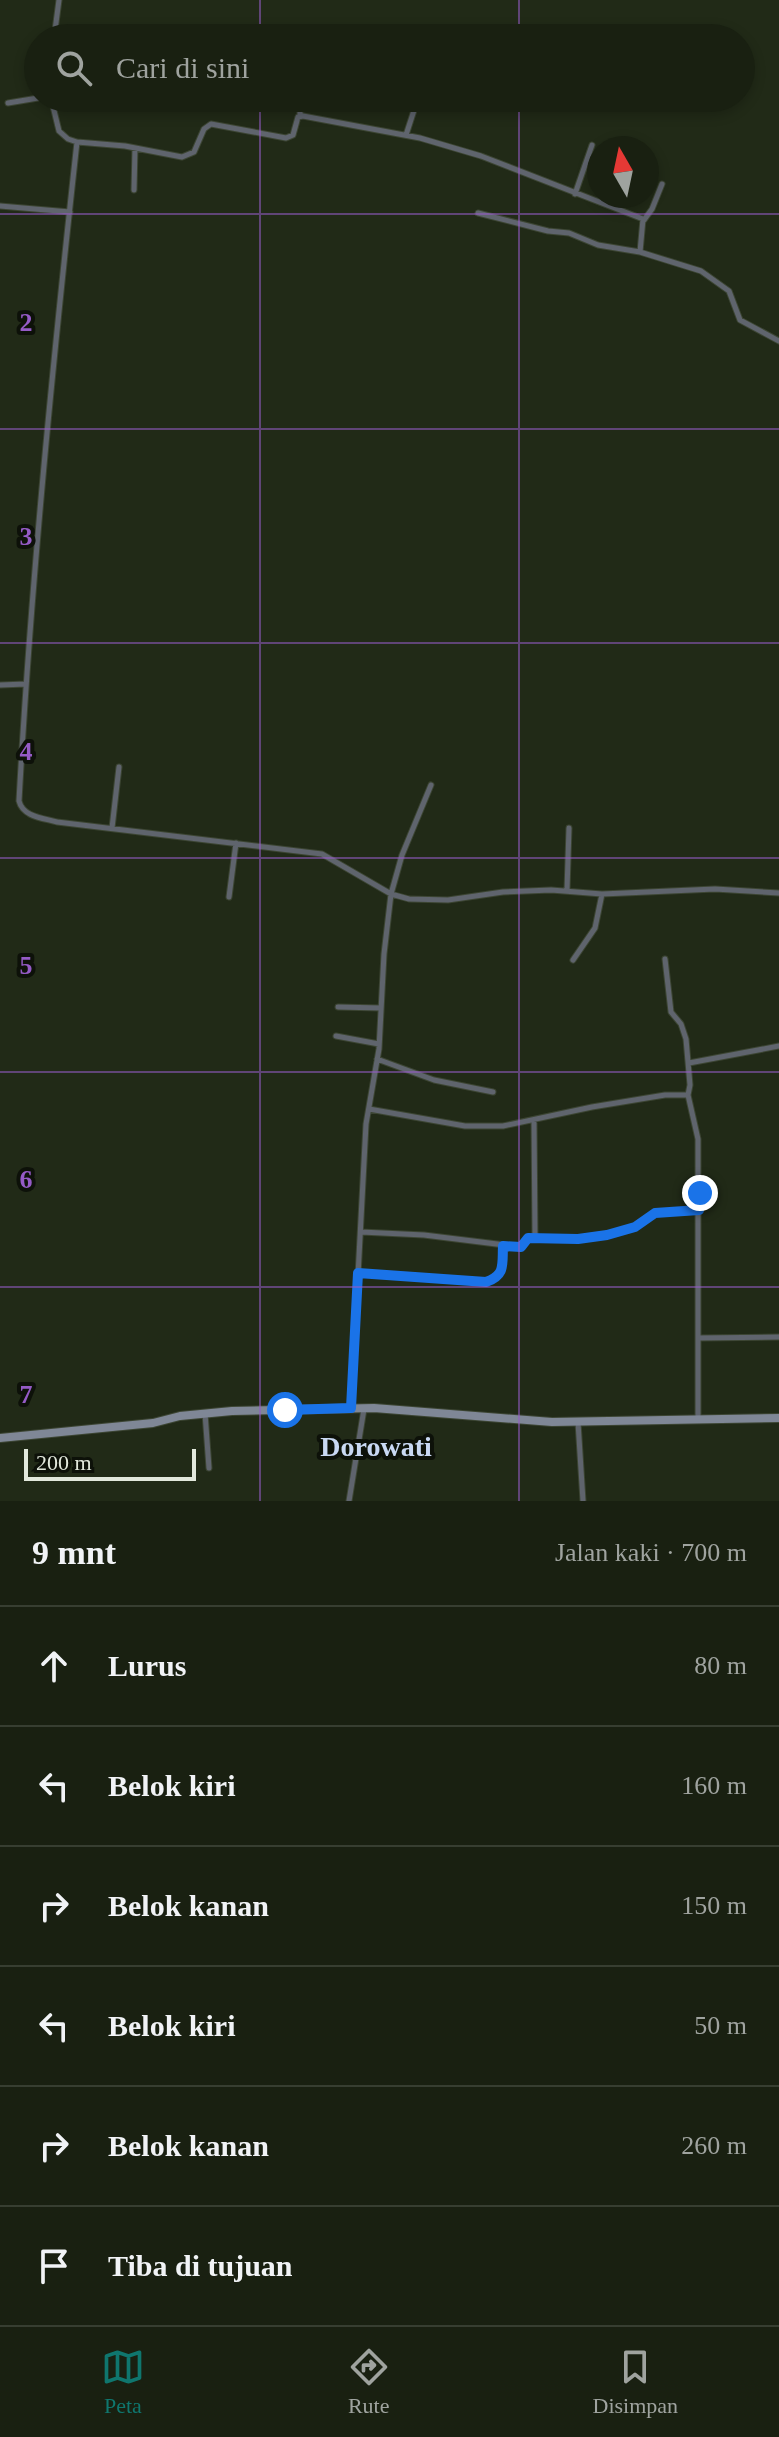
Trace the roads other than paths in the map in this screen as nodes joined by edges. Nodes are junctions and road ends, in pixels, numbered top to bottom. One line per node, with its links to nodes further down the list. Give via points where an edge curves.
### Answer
1 (59, 0): 2 (street)
2 (56, 24)
3 (24, 100): 4 (street)
4 (8, 103)
5 (54, 112): 10 (street, via 59,131)
6 (300, 112): 8 (street)
7 (413, 112): 9 (street)
8 (300, 116): 9 (street); 11 (street, via 293,135 286,138 211,124 189,156)
9 (406, 135): 15 (street, via 481,156)
10 (77, 142): 11 (street); 17 (street)
11 (135, 148): 14 (street)
12 (587, 159): 15 (street)
13 (662, 184): 19 (street)
14 (134, 190)
15 (575, 194): 19 (street)
16 (0, 206): 17 (street)
17 (70, 212): 22 (street)
18 (478, 213): 20 (street)
19 (644, 220): 20 (street)
20 (640, 252): 21 (street, via 701,271 729,291 740,320)
21 (779, 341)
22 (26, 684): 23 (street); 26 (street, via 21,809 57,822)
23 (0, 685)
24 (119, 767): 26 (street)
25 (431, 785): 31 (street)
26 (112, 828): 28 (street)
27 (569, 828): 29 (street)
28 (236, 843): 31 (street, via 322,854); 33 (street)
29 (567, 890): 31 (street, via 448,900); 32 (street)
30 (779, 893): 32 (street, via 715,889)
31 (391, 894): 37 (street)
32 (602, 894): 35 (street, via 595,928)
33 (229, 897)
34 (665, 959): 42 (street, via 671,1012 681,1024)
35 (573, 960)
36 (338, 1007): 37 (street)
37 (381, 1008): 39 (street)
38 (336, 1036): 39 (street)
39 (379, 1044): 41 (street)
40 (779, 1046): 42 (street)
41 (377, 1059): 43 (street, via 434,1080); 45 (street)
42 (689, 1063): 44 (street)
43 (493, 1092)
44 (688, 1095): 46 (street); 47 (street, via 698,1139)
45 (369, 1109): 46 (street, via 465,1126); 48 (street)
46 (534, 1120): 49 (street)
47 (699, 1210): 49 (street, via 655,1213 635,1227 607,1235); 53 (street)
48 (361, 1232): 50 (street); 51 (street)
49 (535, 1237): 50 (street, via 521,1247)
50 (503, 1246): 51 (street, via 501,1273 486,1282)
51 (358, 1273): 54 (street)
52 (779, 1337): 53 (street)
53 (698, 1338): 58 (street)
54 (351, 1408): 55 (street); 56 (street)
55 (364, 1408): 59 (street); 62 (street)
56 (205, 1413): 60 (street); 61 (street)
57 (779, 1418): 58 (street)
58 (698, 1420): 59 (street)
59 (578, 1422): 63 (street)
60 (0, 1438)
61 (209, 1468)
62 (349, 1501)
63 (583, 1501)

